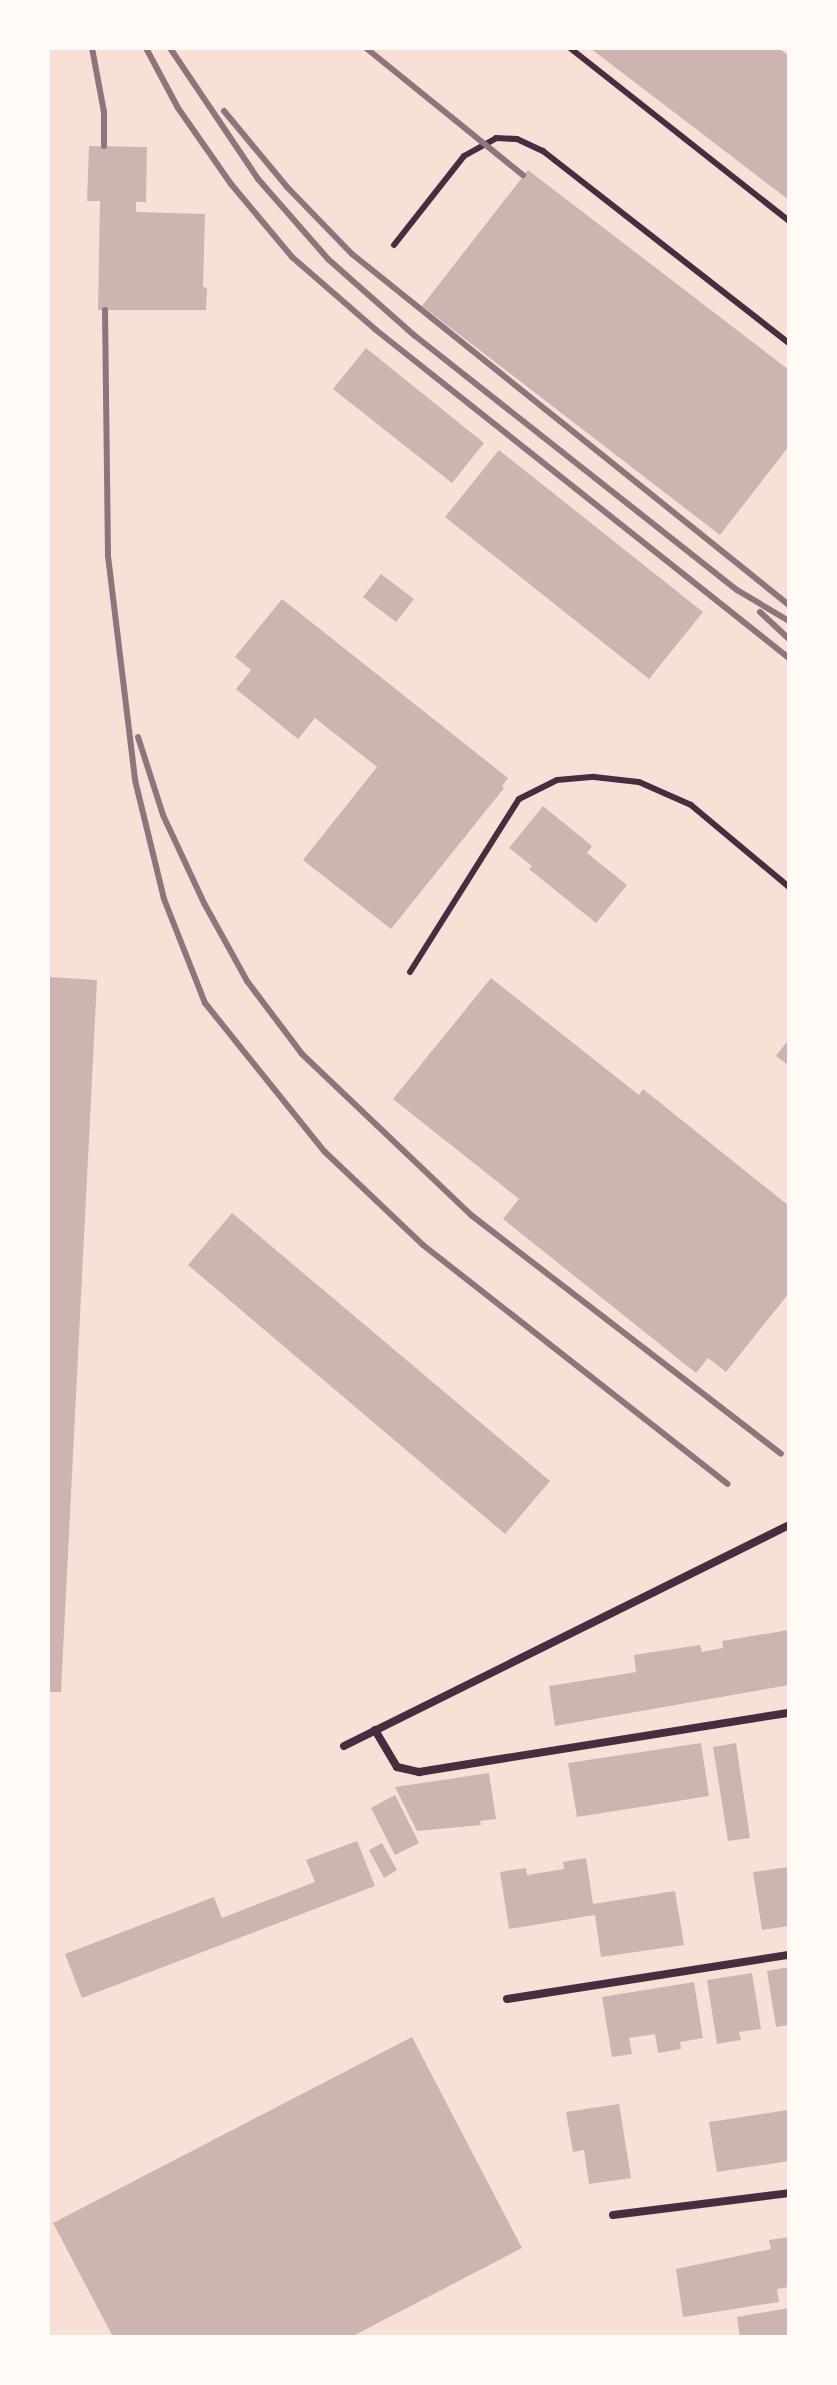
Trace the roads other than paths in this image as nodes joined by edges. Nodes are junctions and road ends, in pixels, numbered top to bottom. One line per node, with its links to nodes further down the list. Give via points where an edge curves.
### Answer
1 (570, 48): 2 (lane)
2 (789, 221)
3 (394, 245): 4 (lane, via 464,156 496,138 517,139 543,151)
4 (789, 343)
5 (789, 887): 6 (lane, via 691,805 639,782 557,780 519,799)
6 (410, 972)
7 (789, 1525): 9 (street)
8 (789, 1713): 9 (street, via 419,1772 397,1767)
9 (375, 1730): 10 (street)
10 (344, 1746)
11 (789, 1955): 12 (street)
12 (507, 1999)
13 (789, 2193): 14 (street)
14 (613, 2215)

